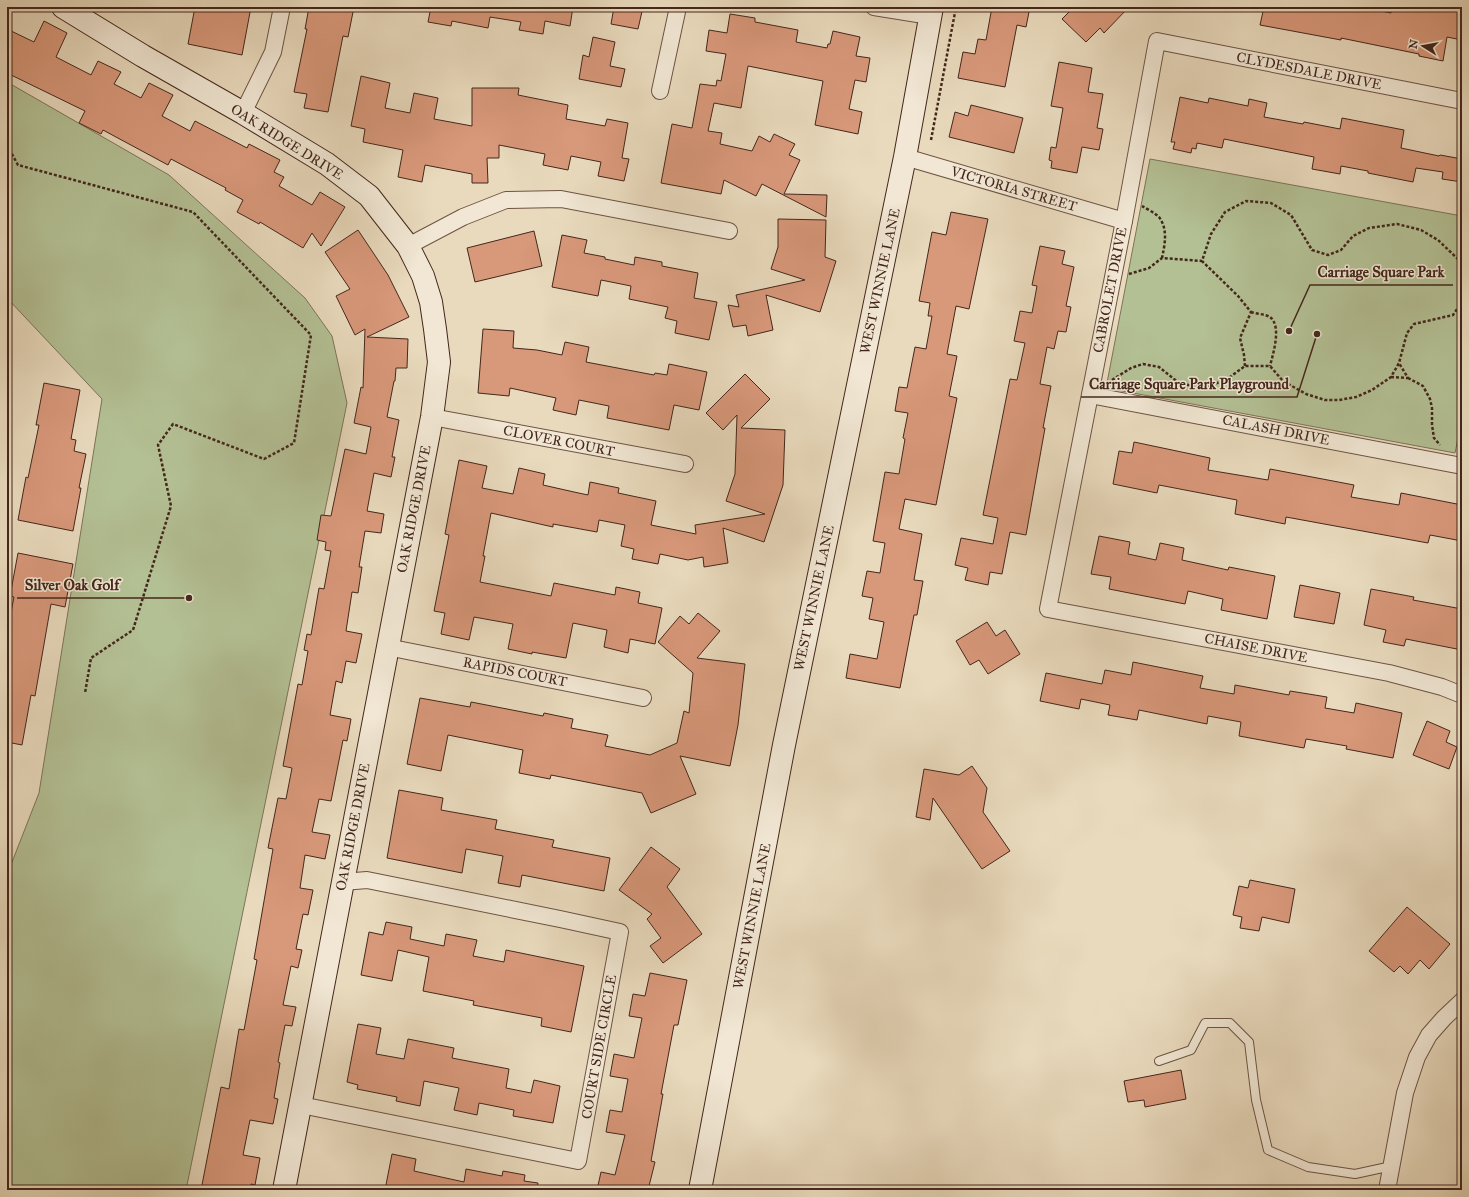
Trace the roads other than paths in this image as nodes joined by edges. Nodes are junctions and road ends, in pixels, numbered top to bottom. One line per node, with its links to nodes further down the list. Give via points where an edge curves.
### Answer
1 (63, 7): 9 (street, OAK RIDGE DRIVE)
2 (282, 7): 9 (street, via 273,52)
3 (678, 7): 7 (street)
4 (874, 7): 5 (street)
5 (931, 12): 10 (street, WEST WINNIE LANE)
6 (1156, 41): 8 (street, CLYDESDALE DRIVE); 11 (street, CABROLET DRIVE)
7 (660, 91)
8 (1462, 101)
9 (243, 113): 13 (street, OAK RIDGE DRIVE, via 327,164 369,196)
10 (905, 157): 11 (street, VICTORIA STREET); 28 (street, WEST WINNIE LANE, via 784,745)
11 (1124, 221): 14 (street, CABROLET DRIVE)
12 (729, 231): 13 (street, via 561,199 506,200 463,217)
13 (408, 246): 15 (street, OAK RIDGE DRIVE, via 423,276 431,302 435,329 438,362)
14 (1090, 395): 17 (street, CALASH DRIVE); 18 (street, CABROLET DRIVE)
15 (432, 417): 16 (street, CLOVER COURT); 19 (street, OAK RIDGE DRIVE)
16 (686, 464)
17 (1462, 466)
18 (1048, 609): 20 (street, CHAISE DRIVE, via 1390,673)
19 (388, 647): 21 (street, RAPIDS COURT); 22 (street, OAK RIDGE DRIVE)
20 (1462, 695)
21 (643, 698)
22 (343, 882): 25 (street, OAK RIDGE DRIVE); 25 (street, COURT SIDE CIRCLE, via 367,880 620,932 578,1161)
23 (1462, 1001): 26 (street, via 1430,1035 1417,1057 1405,1093)
24 (1159, 1061): 26 (lane, via 1191,1050 1205,1023 1230,1023 1250,1042 1256,1100 1268,1150 1308,1167 1355,1174)
25 (300, 1105): 27 (street, OAK RIDGE DRIVE)
26 (1392, 1166): 29 (street)
27 (284, 1190)
28 (700, 1190)
29 (1387, 1190)

